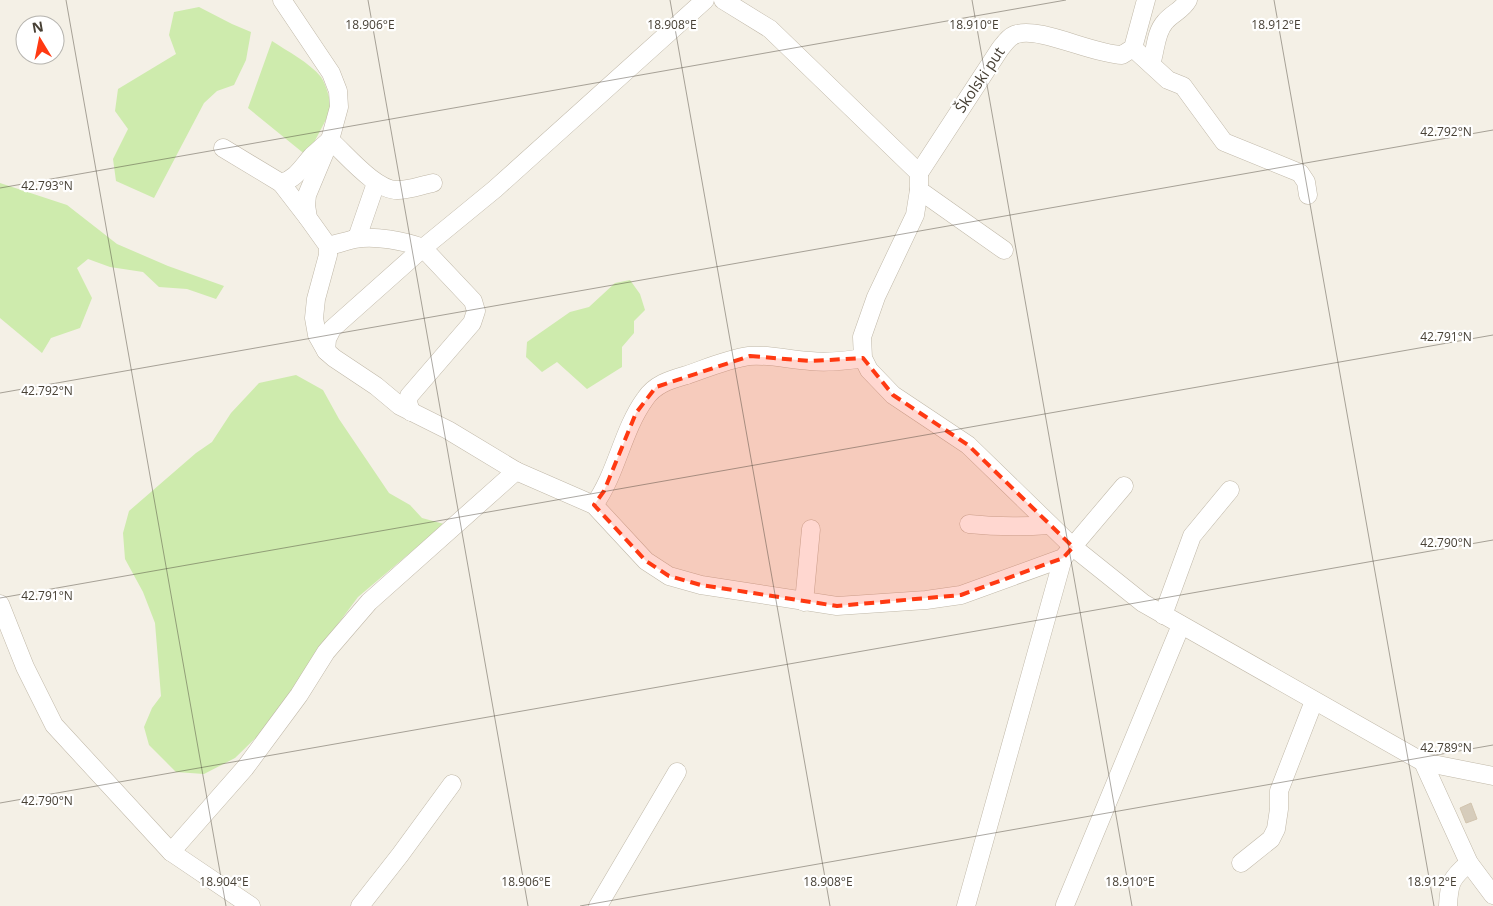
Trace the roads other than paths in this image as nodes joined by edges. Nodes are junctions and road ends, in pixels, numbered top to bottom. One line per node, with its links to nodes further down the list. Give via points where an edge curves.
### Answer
1 (282, 0): 8 (street, via 331,73 338,91 339,107)
2 (705, 0): 18 (street, via 495,189)
3 (723, 0): 10 (street, via 770,29)
4 (1146, 0): 6 (street)
5 (1188, 0): 7 (street, via 1180,11 1165,21)
6 (1133, 48): 7 (street); 10 (street, Školski put, via 1126,54 1114,55 1031,32 1009,38)
7 (1151, 64): 14 (street, via 1168,80 1184,86 1224,142 1300,173 1306,182)
8 (330, 140): 11 (street, via 289,181); 12 (street); 15 (street, via 307,195)
9 (223, 148): 11 (street)
10 (919, 182): 19 (street); 21 (street, via 915,215 867,319 862,337)
11 (281, 183): 15 (street)
12 (376, 183): 13 (street, via 386,189 399,190); 16 (street)
13 (433, 183)
14 (1308, 195)
15 (308, 218): 17 (street)
16 (357, 238): 17 (street); 18 (street, via 383,239)
17 (328, 246): 20 (street, via 314,318 317,335)
18 (423, 248): 20 (street, via 332,329); 22 (street, via 473,301 476,311 472,323 408,396)
19 (1004, 250)
20 (326, 350): 22 (street)
21 (863, 358): 26 (street, via 840,362 750,356 656,387 636,413 604,491); 28 (street, via 874,376 893,395 968,445)
22 (411, 412): 23 (street, via 456,434)
23 (516, 471): 26 (street); 40 (street, via 369,602 326,652 245,768)
24 (1124, 486): 30 (street)
25 (1230, 490): 33 (street, via 1192,536)
26 (594, 505): 31 (street, via 646,561 669,576 700,585)
27 (969, 524): 28 (street, via 990,527)
28 (1050, 525): 30 (street)
29 (811, 529): 31 (street)
30 (1068, 552): 31 (street, via 961,595 837,606); 33 (street); 48 (street)
31 (804, 602)
32 (0, 604): 40 (street, via 25,667 54,724)
33 (1163, 615): 34 (street)
34 (1181, 625): 35 (street); 44 (street)
35 (1314, 701): 36 (street); 41 (street, via 1279,791 1276,829 1271,838)
36 (1424, 762): 38 (street); 42 (street)
37 (677, 772): 47 (street)
38 (1493, 776)
39 (452, 784): 46 (street)
40 (171, 852): 45 (street)
41 (1241, 863)
42 (1469, 863): 43 (street); 49 (street, via 1456,874 1449,888)
43 (1493, 895)
44 (1066, 905)
45 (251, 906)
46 (360, 906)
47 (598, 906)
48 (966, 906)
49 (1448, 906)

